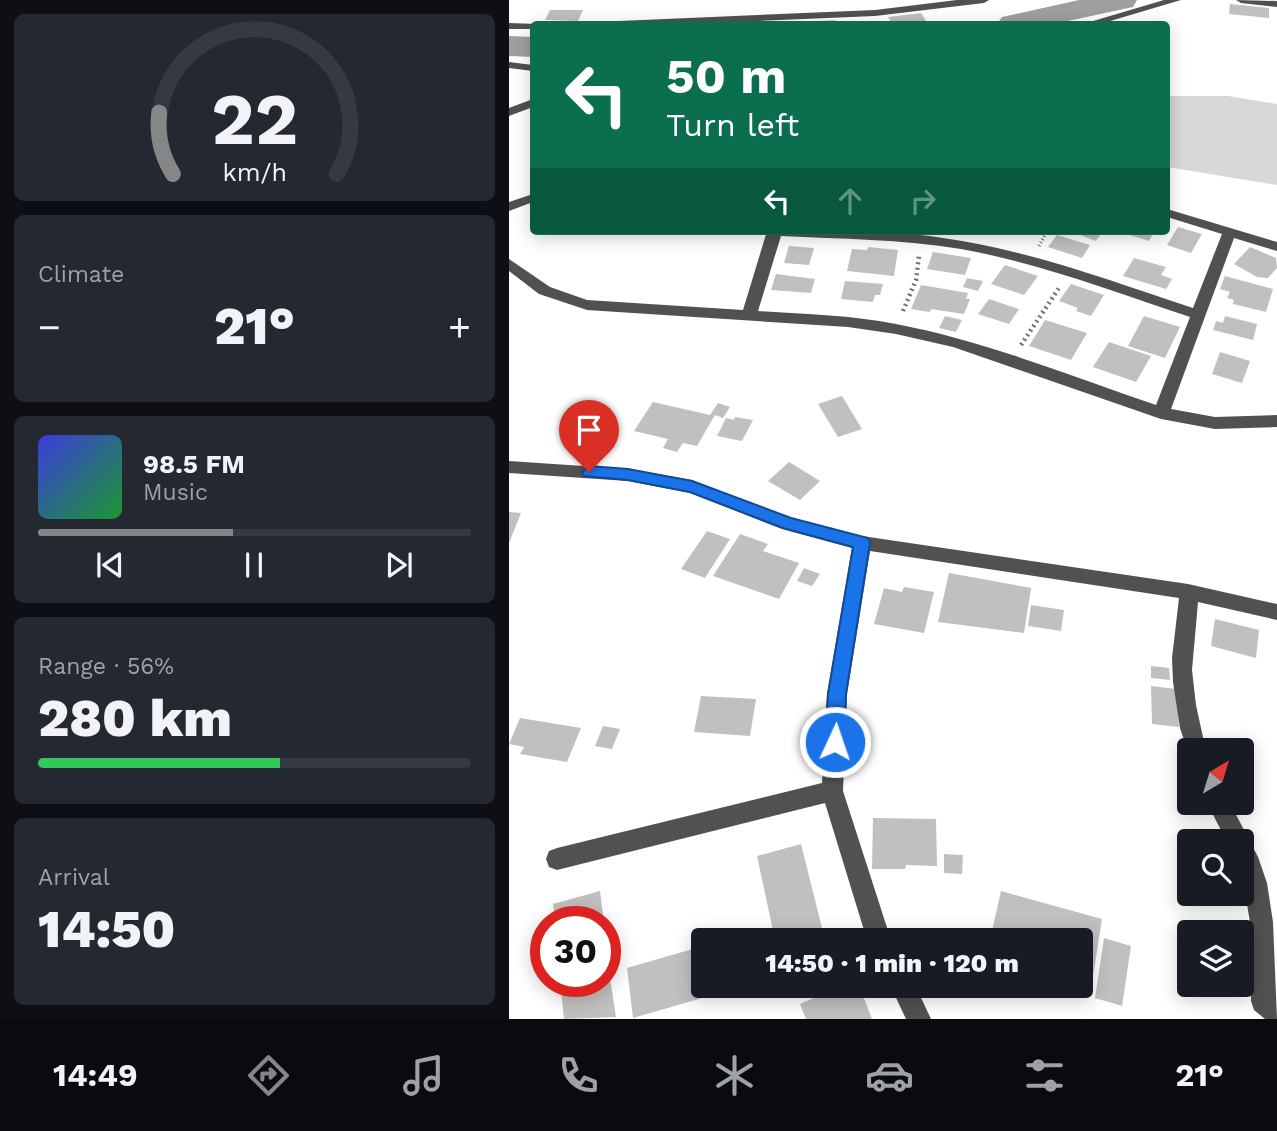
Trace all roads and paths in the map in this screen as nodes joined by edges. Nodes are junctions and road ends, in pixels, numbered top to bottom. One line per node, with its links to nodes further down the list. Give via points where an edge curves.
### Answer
1 (984, 0): 5 (street, via 875,13)
2 (1176, 0): 6 (street)
3 (1241, 0): 4 (street)
4 (1277, 4)
5 (689, 21)
6 (1100, 21)
7 (509, 26): 8 (street)
8 (530, 26)
9 (509, 65): 10 (street)
10 (530, 68)
11 (530, 104): 12 (street)
12 (509, 112)
13 (530, 199): 14 (street)
14 (509, 207)
15 (1170, 214): 16 (street)
16 (1230, 231): 20 (street); 24 (street)
17 (774, 235): 23 (street)
18 (840, 235): 19 (street)
19 (922, 240): 22 (street, via 997,252); 25 (path, via 916,281)
20 (1277, 247)
21 (509, 263): 23 (street, via 527,281 553,296 587,305)
22 (1069, 272): 24 (street); 26 (path)
23 (749, 315): 25 (street)
24 (1198, 315): 27 (street)
25 (896, 329): 26 (street)
26 (1010, 362): 27 (street)
27 (1161, 413): 28 (street, via 1215,423)
28 (1277, 421)
29 (509, 467): 30 (street, via 628,475 692,487 788,524)
30 (862, 543): 31 (street); 34 (street, via 837,694)
31 (1187, 592): 32 (street); 33 (street, via 1182,657 1184,702)
32 (1277, 612)
33 (1193, 738)
34 (832, 791): 35 (street); 37 (street)
35 (557, 859)
36 (1254, 874): 39 (street, via 1261,901 1263,1001)
37 (875, 928)
38 (908, 998): 40 (street)
39 (1277, 1013)
40 (919, 1019)

